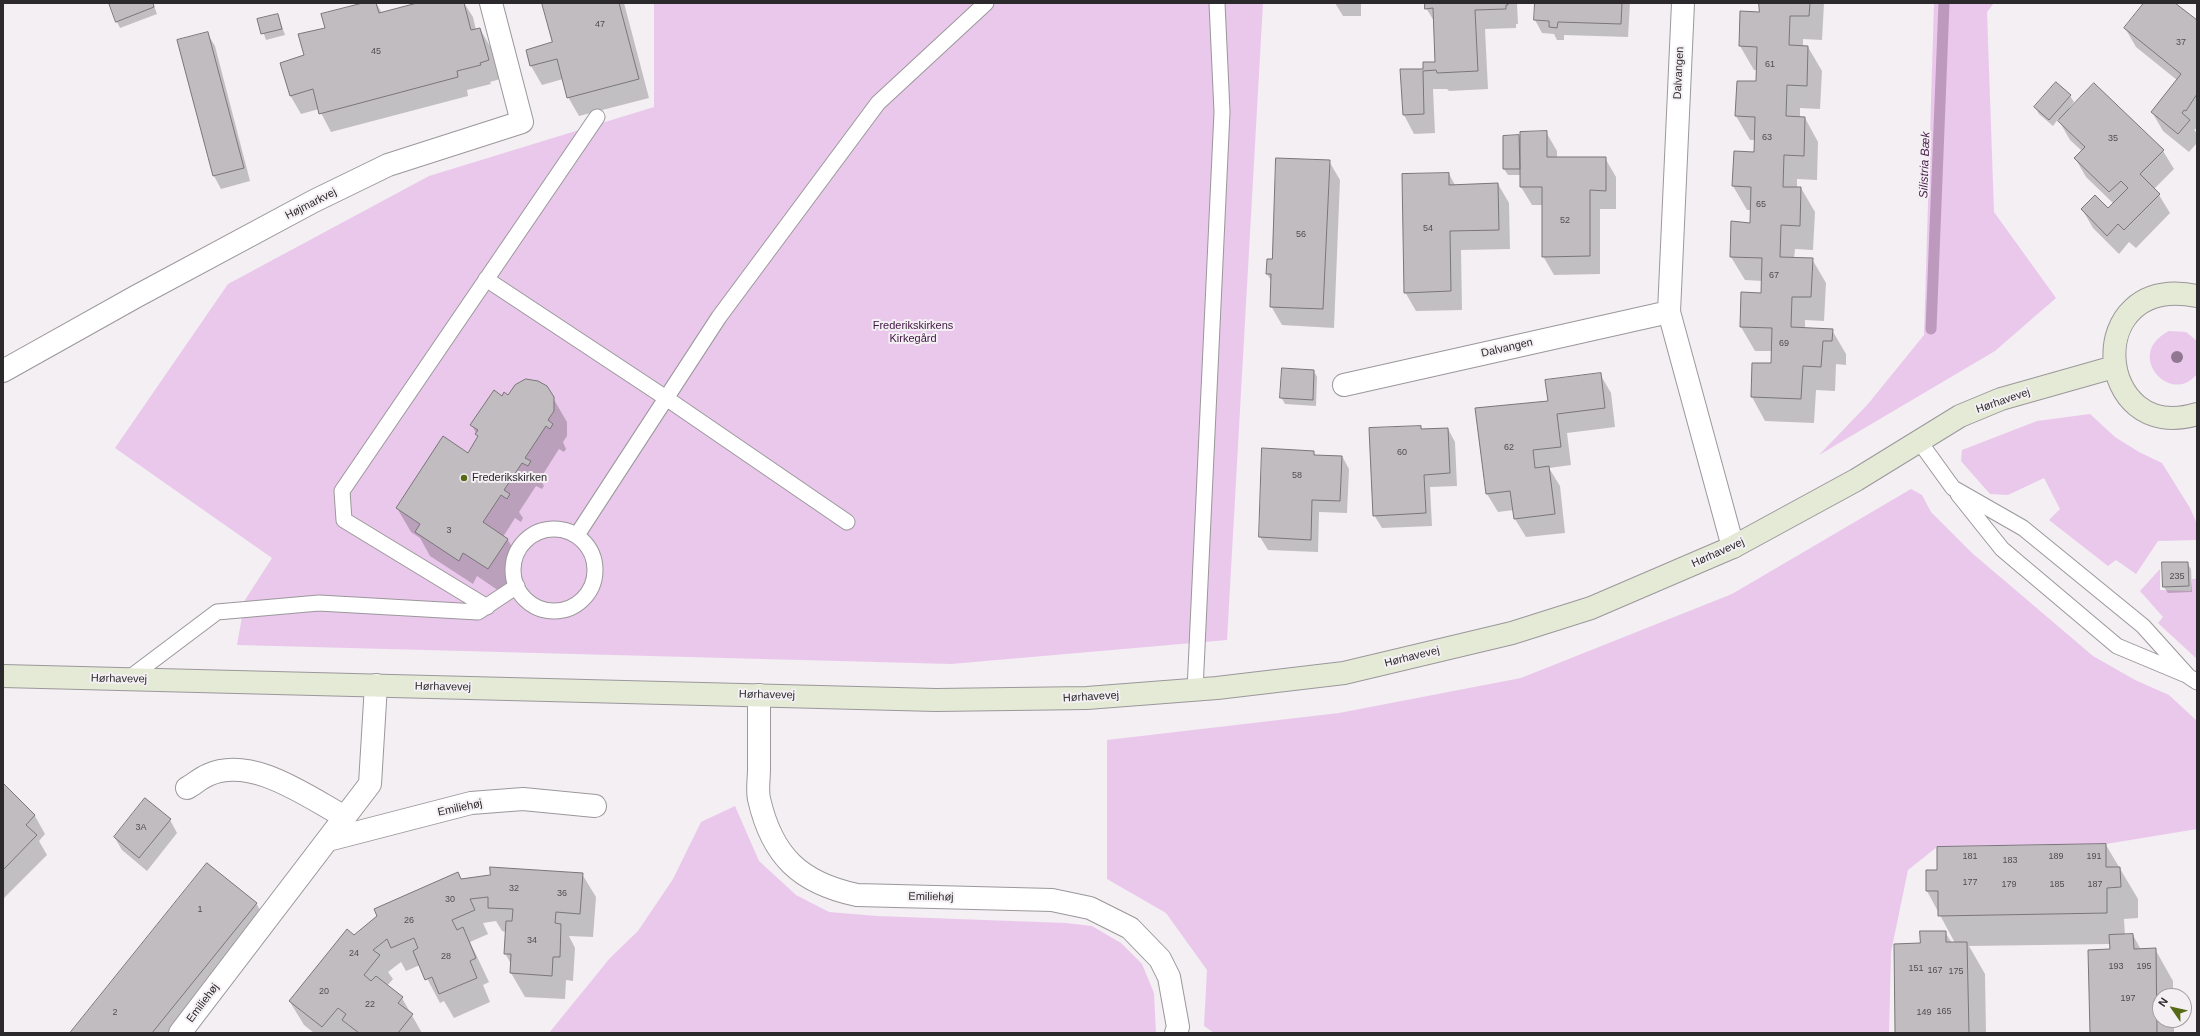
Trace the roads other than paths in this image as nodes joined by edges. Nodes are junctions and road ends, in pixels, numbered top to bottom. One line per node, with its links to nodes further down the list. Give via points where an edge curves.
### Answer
1 (491, 3): 10 (street, Højmarkvej, via 522,122 388,165 171,278)
2 (986, 3): 12 (lane, via 878,102 719,317)
3 (1217, 3): 25 (lane, via 1222,112)
4 (1683, 3): 8 (street, Dalvangen)
5 (597, 117): 6 (lane)
6 (486, 279): 12 (lane); 20 (lane, via 342,491 344,520)
7 (2197, 296): 9 (street, via 2178,292 2156,296 2136,307 2122,324 2114,344)
8 (1669, 312): 11 (street, Dalvangen); 18 (street, Dalvangen)
9 (2114, 367): 13 (street, via 2131,400 2146,411 2165,418 2184,418); 14 (street, Hørhavevej, via 2001,399 1960,416)
10 (3, 371)
11 (1344, 385)
12 (666, 398): 16 (lane); 17 (lane)
13 (2197, 414)
14 (1919, 441): 15 (lane); 18 (street, Hørhavevej, via 1856,480)
15 (1953, 488): 23 (lane, via 2023,528 2143,626); 23 (lane, via 2002,549 2117,646)
16 (847, 522)
17 (577, 534): 19 (lane, via 566,529 554,528 530,535 522,544 513,566); 19 (lane, via 593,553 596,566 595,580 580,602 568,609 541,609 529,602)
18 (1733, 547): 25 (street, Hørhavevej, via 1591,608 1512,633 1344,674)
19 (517, 586): 20 (lane)
20 (487, 607): 22 (lane, via 478,612 319,603 217,612)
21 (3, 676): 22 (street, Hørhavevej)
22 (128, 679): 24 (street, Hørhavevej)
23 (2193, 679)
24 (376, 685): 26 (street, Hørhavevej); 29 (street, Emiliehøj, via 370,784)
25 (1195, 690): 26 (street, Hørhavevej, via 1087,698 936,700)
26 (759, 695): 32 (street, Emiliehøj, via 758,798 774,843 790,863 809,878 834,890 857,895 1052,900 1090,908 1130,928 1160,958 1169,977 1178,1027)
27 (187, 788): 29 (street, via 208,775 224,771 242,770 259,773 282,782)
28 (595, 806): 30 (street, Emiliehøj, via 523,799 471,804)
29 (345, 817): 30 (street, Emiliehøj)
30 (328, 840): 31 (street, Emiliehøj)
31 (180, 1033)
32 (1176, 1033)

